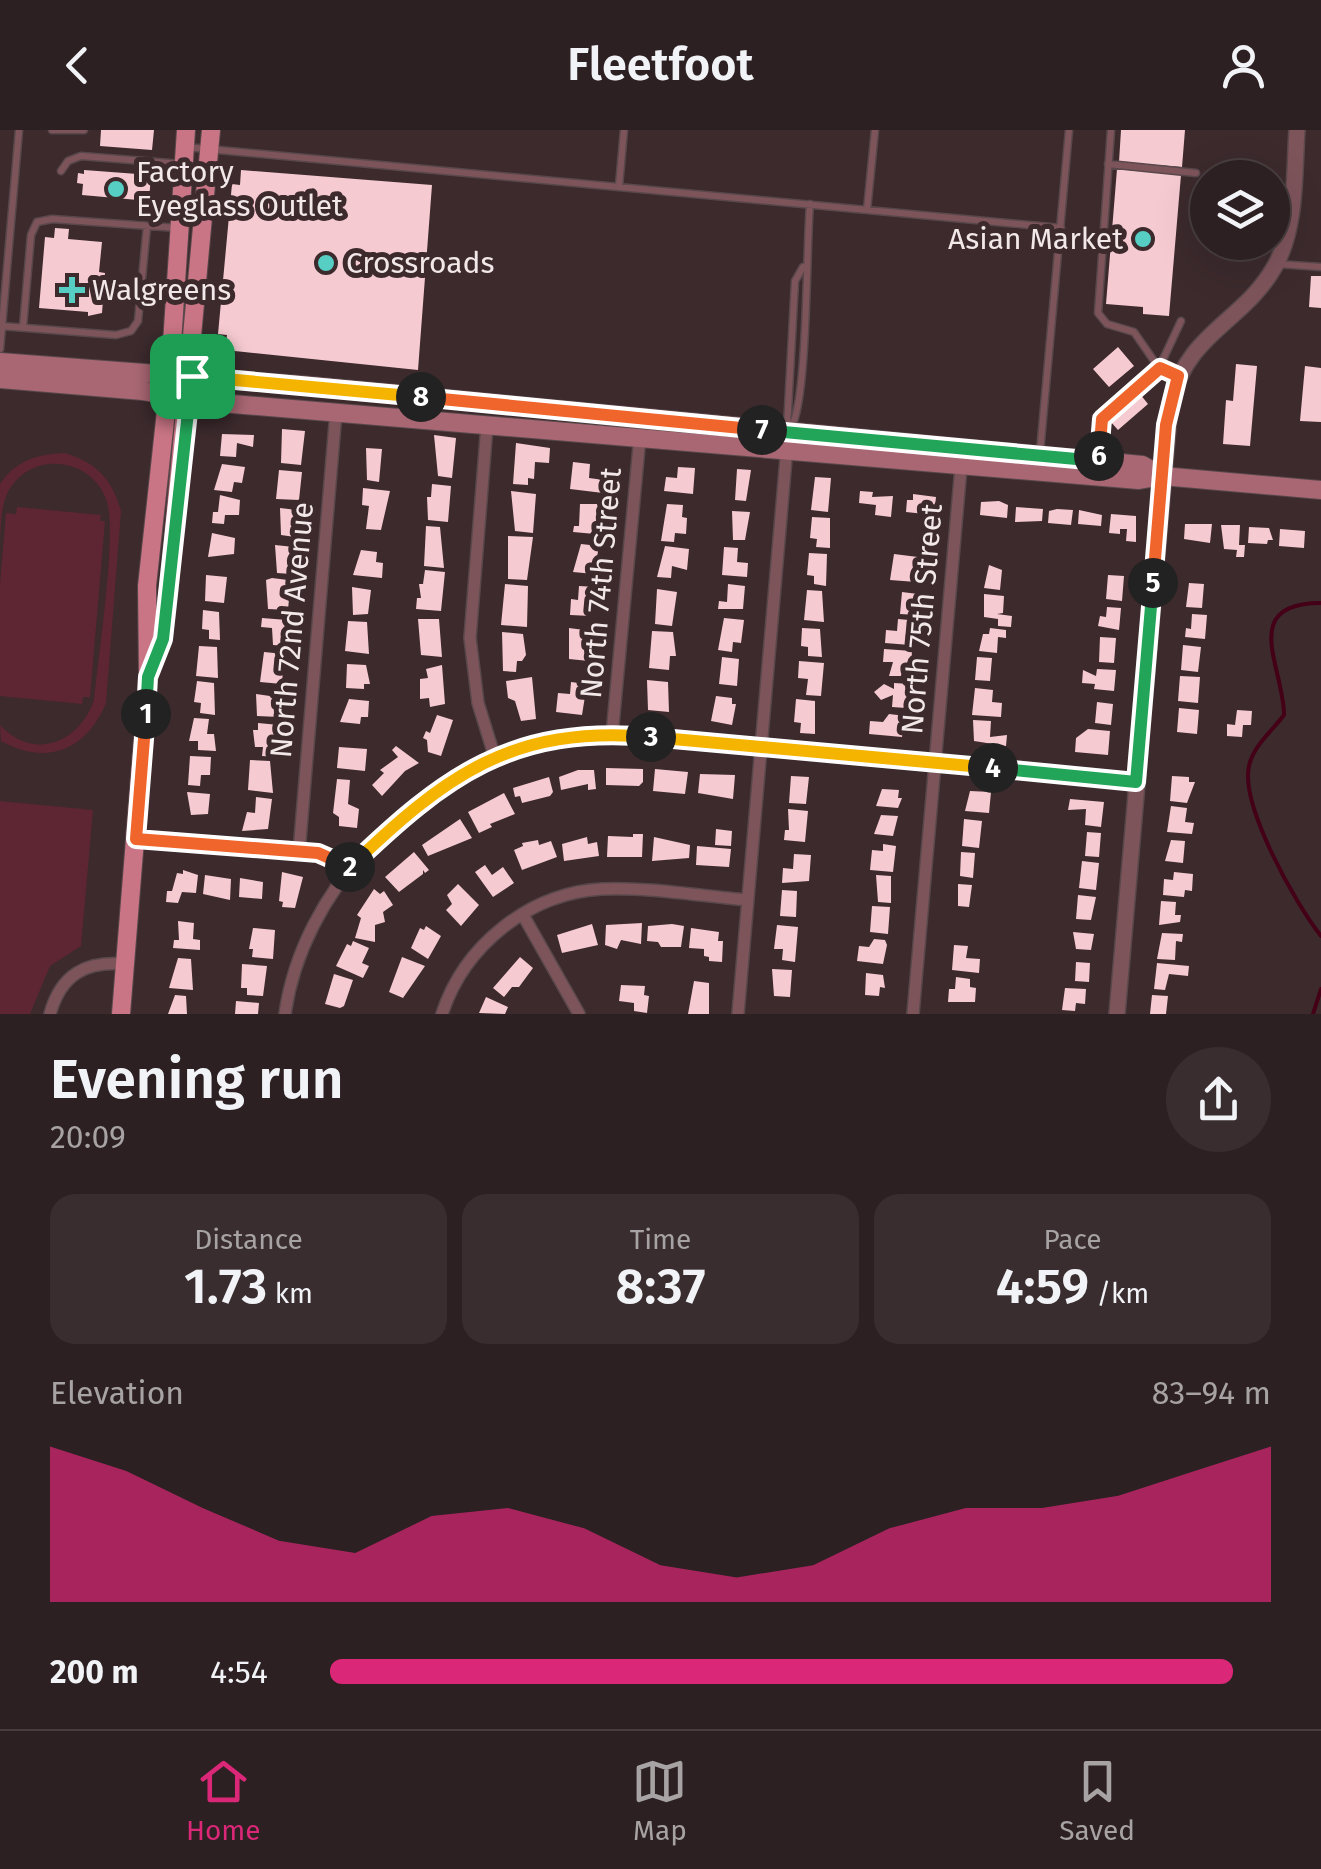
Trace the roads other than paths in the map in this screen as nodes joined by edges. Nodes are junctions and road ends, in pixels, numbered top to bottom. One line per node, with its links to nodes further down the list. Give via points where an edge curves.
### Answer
1 (19, 130): 23 (lane)
2 (52, 130): 3 (lane)
3 (84, 130)
4 (624, 130): 14 (lane)
5 (875, 130): 16 (lane)
6 (1069, 130): 19 (lane)
7 (1111, 130): 11 (lane)
8 (1297, 130): 20 (street, via 1289,224)
9 (210, 139): 10 (lane); 14 (lane); 31 (main road)
10 (185, 147): 12 (lane, via 81,156); 18 (main road)
11 (1108, 164): 13 (lane); 29 (lane, via 1098,313 1107,324 1134,332)
12 (60, 171)
13 (1190, 171)
14 (619, 186): 15 (lane)
15 (810, 204): 16 (lane); 39 (lane, via 798,418)
16 (868, 210): 19 (lane)
17 (147, 226): 18 (lane); 24 (lane, via 138,321 131,330 116,335); 24 (lane, via 37,222)
18 (178, 228): 30 (main road)
19 (1060, 228): 40 (lane)
20 (1276, 264): 21 (lane); 25 (street)
21 (1321, 267)
22 (1181, 321): 29 (lane)
23 (1, 326): 24 (lane); 26 (lane)
24 (23, 327)
25 (1205, 338): 27 (lane); 32 (street)
26 (0, 349)
27 (1217, 353)
28 (0, 362): 30 (main road)
29 (1160, 368): 32 (lane); 41 (lane, via 1102,419)
30 (170, 374): 31 (main road); 34 (main road)
31 (192, 376): 35 (main road); 39 (main road)
32 (1178, 376): 43 (street)
33 (0, 379): 34 (main road)
34 (168, 396): 35 (main road); 45 (main road, via 147,586)
35 (189, 400): 36 (main road); 45 (main road, via 163,639)
36 (336, 412): 37 (main road); 52 (street, North 72nd Avenue)
37 (487, 425): 38 (main road); 48 (street, via 470,638 478,703)
38 (640, 436): 39 (main road); 46 (street, North 74th Street)
39 (787, 442): 40 (main road); 42 (main road); 47 (street)
40 (1040, 456): 41 (main road)
41 (1098, 461): 43 (main road, via 1142,465)
42 (961, 467): 43 (main road, via 1139,480); 49 (street, North 75th Street)
43 (1162, 476): 44 (main road); 50 (street)
44 (1321, 490)
45 (148, 677): 51 (main road)
46 (612, 736): 47 (street); 48 (street, via 553,741)
47 (761, 747): 49 (street); 54 (street)
48 (495, 758): 53 (street, via 433,792)
49 (935, 762): 50 (street); 63 (street, North 75th Street)
50 (1136, 782): 64 (street)
51 (136, 839): 52 (street); 56 (main road)
52 (299, 852): 53 (street)
53 (351, 867): 59 (street, via 311,934)
54 (748, 900): 55 (street, via 600,889); 62 (street)
55 (522, 915): 60 (street, via 474,954); 61 (street)
56 (125, 964): 57 (street, via 93,964 75,972); 58 (main road)
57 (50, 1014)
58 (121, 1014)
59 (284, 1014)
60 (442, 1014)
61 (579, 1014)
62 (738, 1014)
63 (913, 1014)
64 (1117, 1014)

